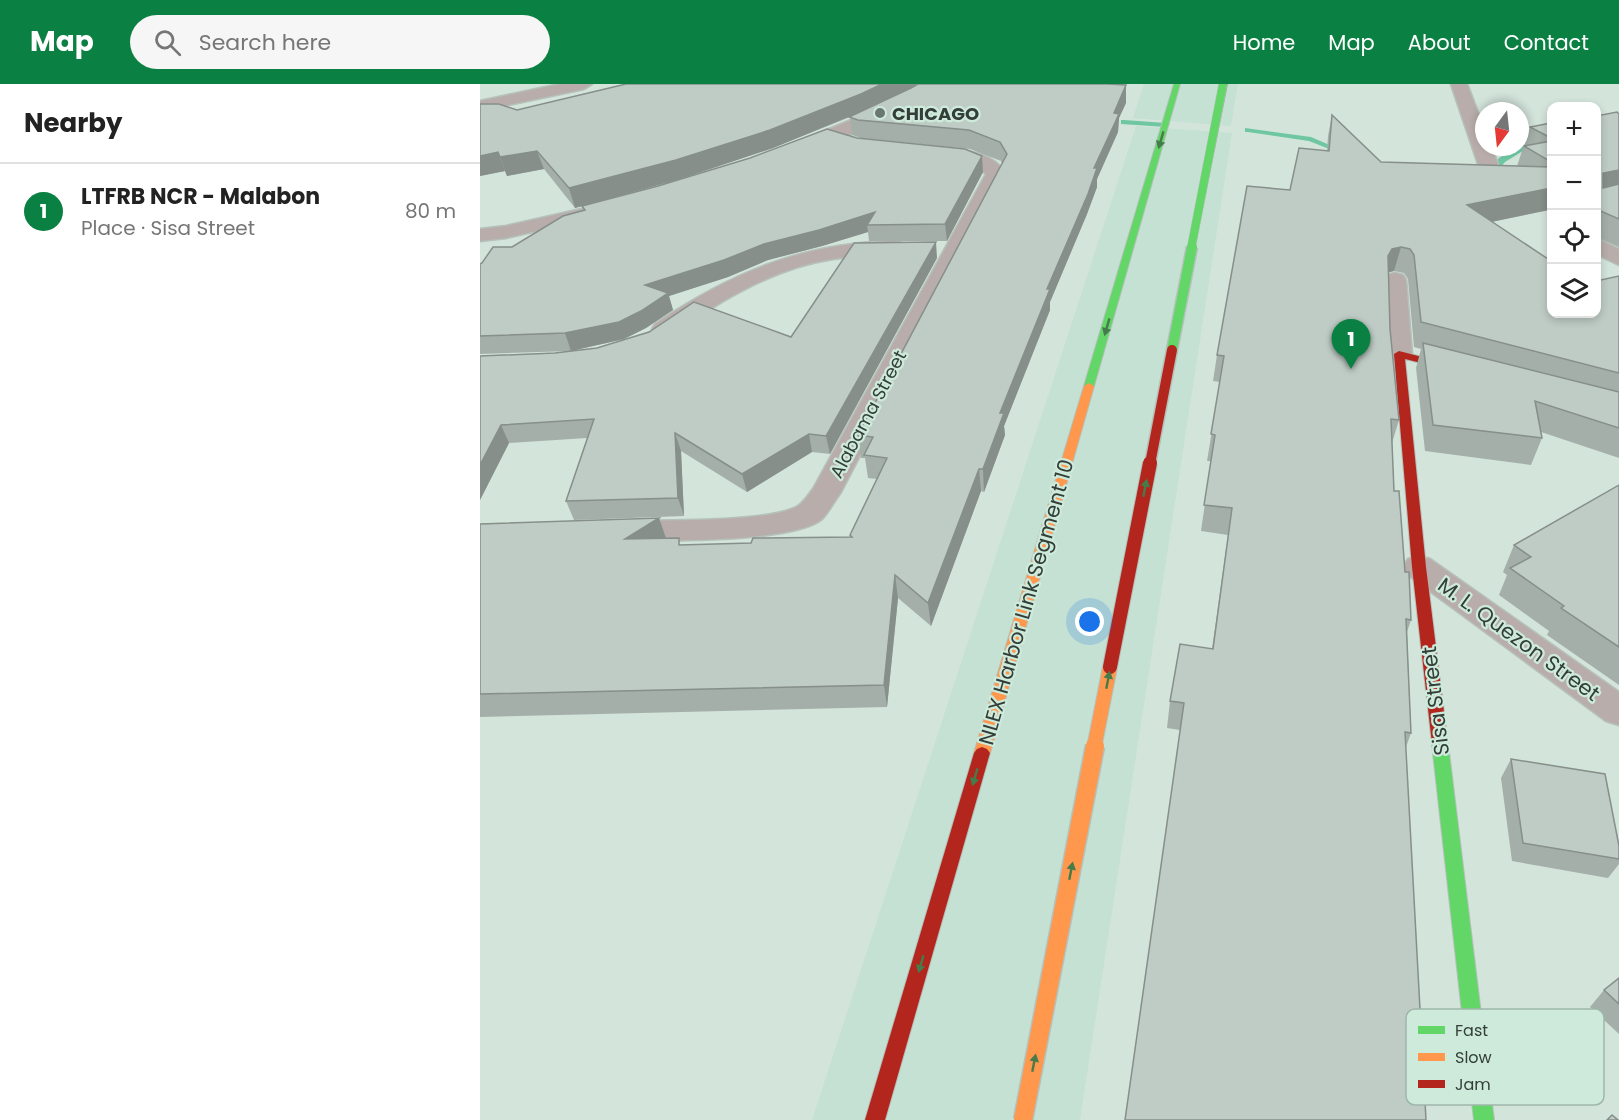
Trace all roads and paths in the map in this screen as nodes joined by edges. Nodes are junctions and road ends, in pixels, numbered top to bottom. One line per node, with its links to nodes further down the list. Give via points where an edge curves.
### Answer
1 (584, 84): 6 (street)
2 (935, 84): 7 (street)
3 (1177, 84): 28 (main road, NLEX Harbor Link Segment 10, one-way to 28)
4 (1223, 84): 29 (main road, one-way to 4, bridge)
5 (1460, 84): 11 (street)
6 (480, 106)
7 (831, 137): 8 (street); 10 (street)
8 (870, 146)
9 (914, 151): 16 (street, Alabama Street, via 970,157 993,167 996,174)
10 (775, 157)
11 (1488, 164)
12 (615, 207): 13 (street)
13 (506, 232): 14 (street); 17 (street)
14 (480, 235)
15 (1601, 247): 18 (street)
16 (934, 249): 20 (street, via 881,248 808,257 732,285); 23 (street, Alabama Street, via 826,492 811,512 788,522 759,526)
17 (490, 257)
18 (1619, 258)
19 (1395, 280): 21 (street, Sisa Street)
20 (645, 341)
21 (1399, 354): 22 (main road); 24 (main road, Sisa Street)
22 (1480, 375)
23 (596, 531)
24 (1419, 567): 25 (street, M. L. Quezon Street); 26 (main road, Sisa Street)
25 (1619, 711)
26 (1471, 1009)
27 (1482, 1105): 30 (main road, Sisa Street)
28 (875, 1120)
29 (1023, 1120)
30 (1484, 1120)

